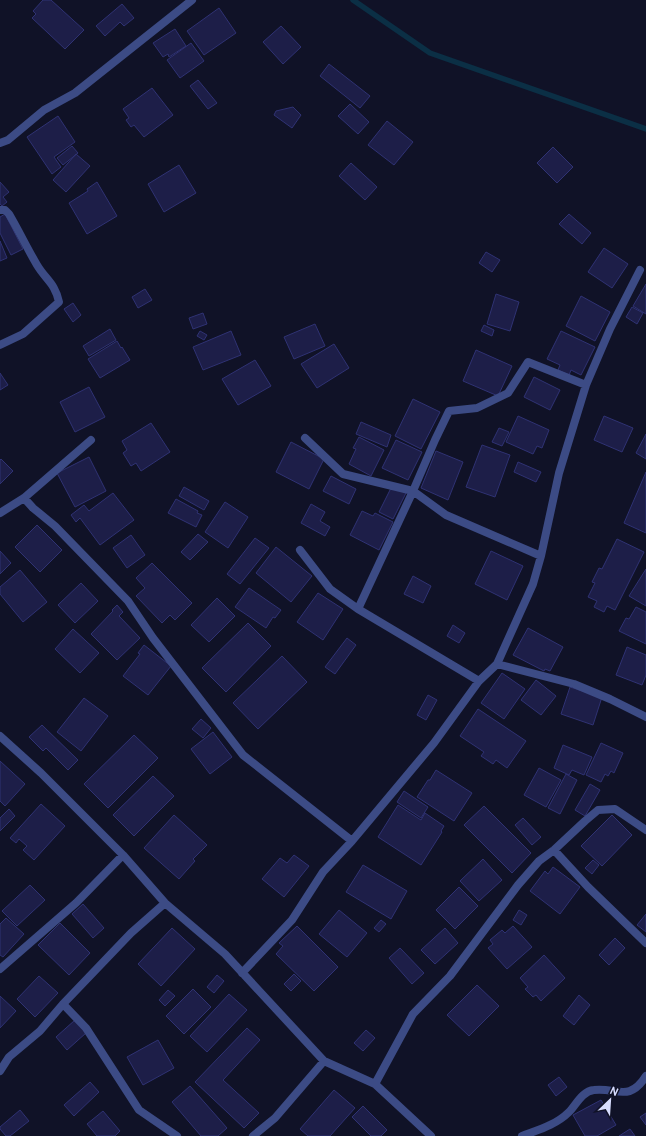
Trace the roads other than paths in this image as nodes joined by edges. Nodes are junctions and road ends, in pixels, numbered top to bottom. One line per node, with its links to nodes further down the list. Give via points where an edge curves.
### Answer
1 (192, 0): 2 (street, via 75,93 44,110 8,140)
2 (0, 143)
3 (0, 210): 5 (street, via 5,210 9,214 38,266 57,291 59,302 23,334)
4 (640, 270): 6 (street, via 610,329)
5 (0, 345)
6 (586, 385): 9 (street, via 528,362 508,393 477,408 449,411); 13 (street, via 559,473)
7 (305, 438): 9 (street, via 343,474)
8 (91, 440): 10 (street)
9 (413, 491): 13 (street, via 446,515); 14 (street)
10 (24, 498): 11 (street); 20 (street, via 128,601 153,638 243,755)
11 (0, 513)
12 (300, 550): 14 (street, via 330,589)
13 (541, 556): 15 (street, via 533,584)
14 (358, 610): 16 (street)
15 (497, 664): 16 (street); 17 (street, via 574,684)
16 (479, 681): 20 (street, via 434,743)
17 (646, 717)
18 (0, 736): 22 (street)
19 (646, 830): 21 (street, via 615,809 598,810)
20 (352, 841): 26 (street, via 323,872 292,920)
21 (554, 850): 24 (street); 31 (street, via 528,873 450,976 413,1014)
22 (123, 855): 23 (street); 25 (street, via 76,903)
23 (165, 903): 26 (street, via 225,954); 27 (street, via 131,933)
24 (646, 943)
25 (0, 969)
26 (242, 973): 28 (street)
27 (62, 1004): 29 (street, via 40,1031 9,1057); 32 (street, via 86,1028 139,1110)
28 (324, 1061): 31 (street); 33 (street, via 275,1118)
29 (0, 1071)
30 (646, 1076): 35 (street, via 640,1085 624,1093 594,1090 586,1093 553,1124)
31 (375, 1084): 34 (street)
32 (176, 1136)
33 (253, 1136)
34 (431, 1136)
35 (522, 1136)

